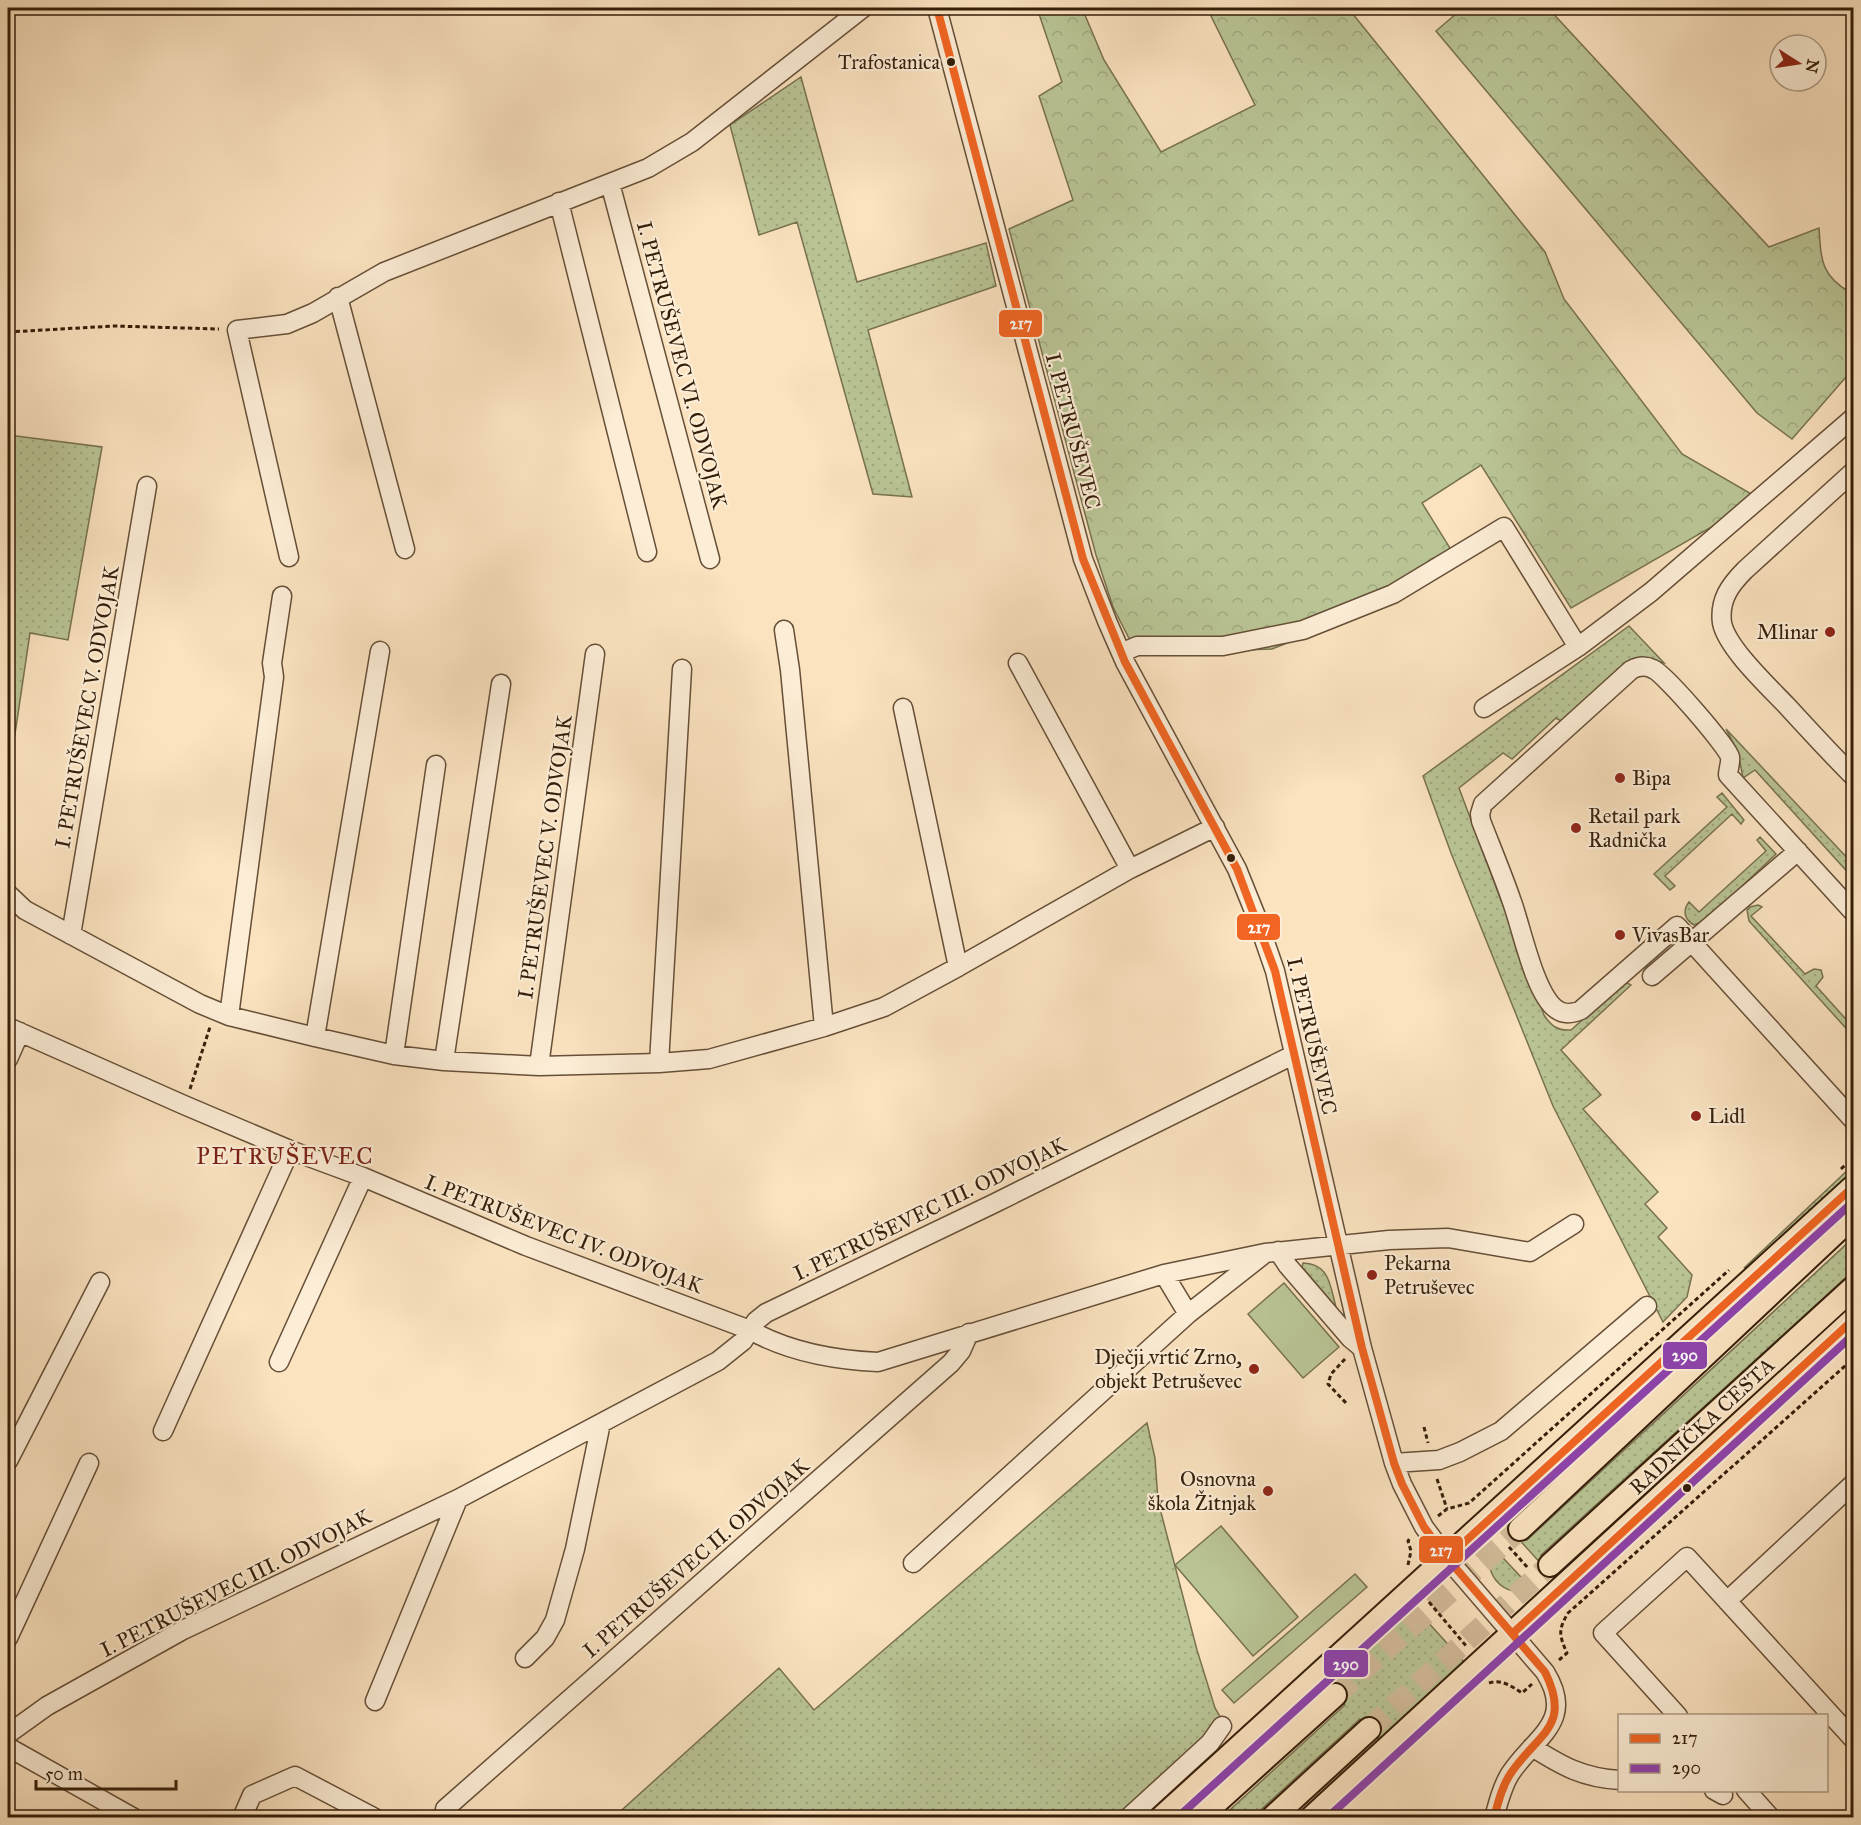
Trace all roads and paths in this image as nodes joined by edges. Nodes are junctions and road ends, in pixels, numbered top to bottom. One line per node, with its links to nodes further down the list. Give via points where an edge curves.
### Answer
1 (863, 8): 3 (street, via 692,142 648,168)
2 (937, 8): 19 (street, I. PETRUŠEVEC, via 1083,559)
3 (610, 183): 4 (street); 14 (street, I. PETRUŠEVEC VI. ODVOJAK)
4 (559, 202): 5 (street, via 384,272); 12 (street)
5 (338, 297): 6 (street, via 287,324); 11 (street)
6 (237, 330): 7 (path, via 114,326); 13 (street)
7 (8, 332)
8 (1854, 417): 17 (street, via 1651,592)
9 (1854, 471): 27 (street, via 1745,570 1730,586 1722,607 1722,622 1734,646)
10 (147, 486): 33 (street, I. PETRUŠEVEC V. ODVOJAK)
11 (405, 549)
12 (647, 552)
13 (289, 557)
14 (710, 559)
15 (282, 596): 37 (street, via 272,663 274,677)
16 (784, 630): 38 (street)
17 (1578, 646): 19 (street, via 1504,527 1393,594 1303,630 1223,646 1137,646); 25 (street)
18 (380, 651): 40 (street)
19 (1121, 653): 28 (street, I. PETRUŠEVEC)
20 (595, 654): 46 (street, I. PETRUŠEVEC V. ODVOJAK)
21 (1018, 663): 30 (street)
22 (682, 669): 45 (street)
23 (501, 684): 44 (street)
24 (903, 708): 35 (street)
25 (1484, 708)
26 (436, 765): 41 (street)
27 (1854, 777)
28 (1215, 827): 30 (street); 42 (street, I. PETRUŠEVEC, via 1237,869 1275,971)
29 (1798, 851): 32 (street); 34 (street); 34 (street, via 1728,776 1730,757 1723,744 1655,669 1631,670 1484,804 1481,821 1541,988 1557,1010 1571,1014 1581,1010 1677,926)
30 (1130, 869): 35 (street)
31 (8, 894): 33 (street, via 25,910)
32 (1854, 913)
33 (71, 935): 37 (street)
34 (1692, 943): 36 (street); 48 (street)
35 (958, 967): 38 (street, via 884,1007)
36 (1652, 976)
37 (222, 1013): 40 (street); 47 (path)
38 (824, 1027): 45 (street, via 709,1059)
39 (14, 1029): 43 (street, I. PETRUŠEVEC IV. ODVOJAK); 47 (street, I. PETRUŠEVEC IV. ODVOJAK)
40 (315, 1037): 41 (street)
41 (394, 1055): 44 (street)
42 (1293, 1055): 55 (street, I. PETRUŠEVEC); 64 (street, I. PETRUŠEVEC III. ODVOJAK, via 765,1313)
43 (8, 1059)
44 (444, 1061): 46 (street)
45 (659, 1064): 46 (street)
46 (539, 1066)
47 (184, 1105): 49 (street, I. PETRUŠEVEC IV. ODVOJAK)
48 (1854, 1121)
49 (290, 1150): 51 (street, I. PETRUŠEVEC IV. ODVOJAK); 71 (street)
50 (1854, 1157): 52 (path)
51 (363, 1177): 64 (street, I. PETRUŠEVEC IV. ODVOJAK, via 526,1246); 68 (street)
52 (1847, 1178): 80 (main road)
53 (1854, 1215): 78 (main road)
54 (1574, 1224): 55 (street, via 1530,1252 1448,1238)
55 (1339, 1246): 56 (street); 66 (street, I. PETRUŠEVEC)
56 (1272, 1252): 58 (street); 62 (street); 66 (street, via 1350,1338)
57 (1732, 1267): 77 (path, via 1469,1503)
58 (1164, 1274): 62 (street); 65 (street)
59 (100, 1282): 72 (street)
60 (1854, 1287): 82 (main road, RADNIČKA CESTA)
61 (1647, 1306): 74 (street, via 1501,1431 1439,1460)
62 (1188, 1314): 81 (street)
63 (1854, 1319): 86 (main road)
64 (750, 1330): 65 (street, via 776,1342 842,1361 878,1362); 70 (street, I. PETRUŠEVEC III. ODVOJAK, via 743,1341 718,1361)
65 (969, 1333): 104 (street, I. PETRUŠEVEC II. ODVOJAK, via 951,1363)
66 (1355, 1351): 69 (path, via 1331,1374 1328,1384); 74 (street, I. PETRUŠEVEC)
67 (1854, 1358): 89 (path, via 1568,1613 1561,1627 1567,1653)
68 (279, 1362)
69 (1348, 1405)
70 (601, 1423): 76 (street, I. PETRUŠEVEC III. ODVOJAK); 90 (street, via 575,1549 555,1620 545,1638)
71 (163, 1431)
72 (8, 1461)
73 (89, 1463): 87 (street)
74 (1394, 1463): 80 (street, I. PETRUŠEVEC, via 1410,1503)
75 (1854, 1483): 84 (street)
76 (458, 1499): 94 (street); 99 (street, I. PETRUŠEVEC III. ODVOJAK, via 183,1630 47,1707)
77 (1445, 1511)
78 (1512, 1535): 82 (path)
79 (1410, 1539): 83 (path, via 1411,1551)
80 (1447, 1558): 86 (street, I. PETRUŠEVEC); 109 (main road)
81 (913, 1563)
82 (1543, 1571)
83 (1404, 1573)
84 (1727, 1600): 95 (street, via 1687,1557 1603,1633); 98 (street)
85 (1430, 1603): 88 (path)
86 (1513, 1633): 100 (street, I. PETRUŠEVEC, via 1556,1691 1552,1723); 112 (main road)
87 (8, 1638)
88 (1474, 1654)
89 (1563, 1656)
90 (525, 1658)
91 (1493, 1681): 92 (path, via 1507,1683 1522,1694)
92 (1526, 1690)
93 (1335, 1695): 110 (main road)
94 (375, 1701)
95 (1676, 1714)
96 (1222, 1726): 108 (street, via 1210,1743)
97 (1369, 1729): 111 (main road)
98 (1851, 1733)
99 (8, 1734)
100 (1532, 1747): 102 (street, via 1579,1773); 113 (street, I. PETRUŠEVEC, via 1508,1777)
101 (8, 1748): 105 (street)
102 (1618, 1780)
103 (1747, 1792): 114 (street)
104 (445, 1809)
105 (134, 1818)
106 (242, 1818): 107 (street, via 252,1795 295,1776)
107 (375, 1818)
108 (1128, 1818)
109 (1161, 1818)
110 (1199, 1818)
111 (1272, 1818)
112 (1311, 1818)
113 (1494, 1818)
114 (1771, 1818)

